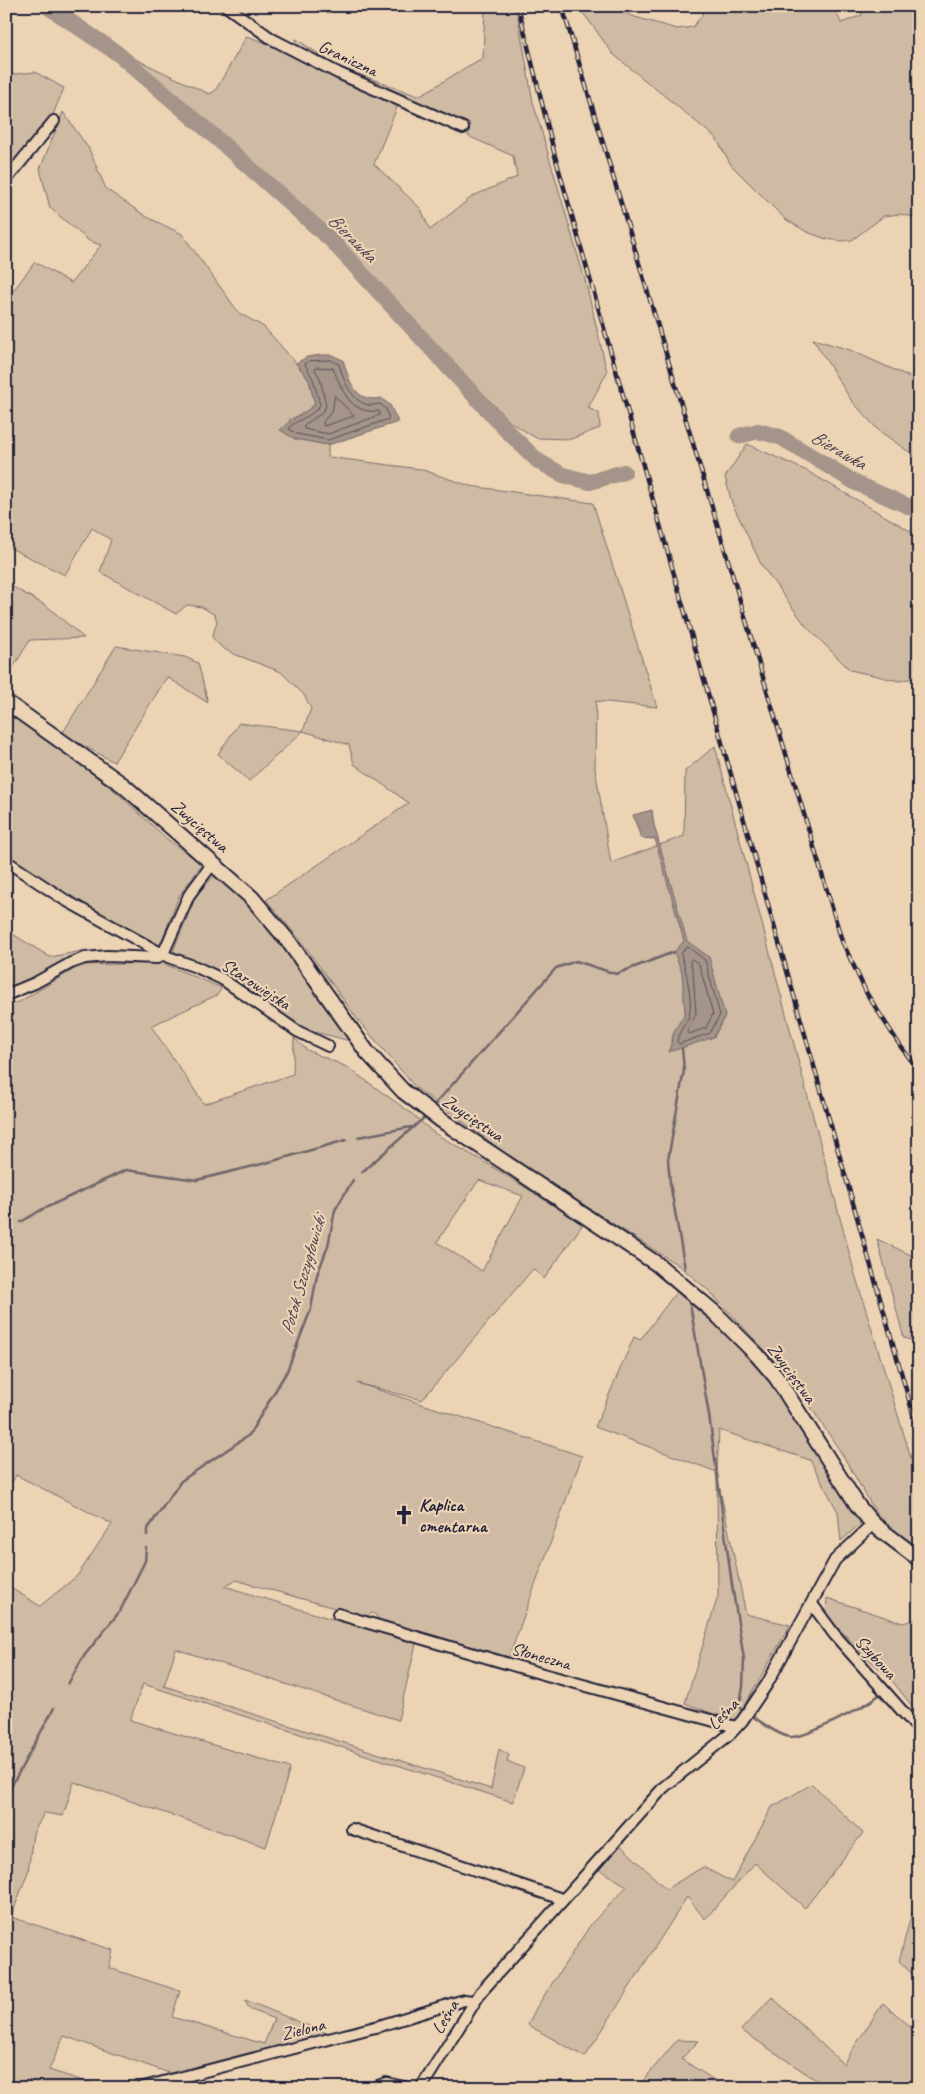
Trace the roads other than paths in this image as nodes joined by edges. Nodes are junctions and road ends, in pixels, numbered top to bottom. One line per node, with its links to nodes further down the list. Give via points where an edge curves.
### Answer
1 (226, 6): 3 (street, Graniczna, via 272,39 338,73)
2 (54, 121): 4 (street)
3 (463, 128)
4 (6, 180)
5 (6, 702): 7 (main road, Zwycięstwa, via 123,785)
6 (6, 861): 8 (street, Starowiejska, via 65,900)
7 (213, 863): 8 (street, via 189,895); 11 (main road, Zwycięstwa, via 279,928 363,1047 394,1083 437,1117 663,1269 747,1344 776,1378 842,1484)
8 (163, 954): 9 (street, Starowiejska, via 157,958 85,958); 10 (street, Starowiejska, via 215,975 297,1031)
9 (9, 992)
10 (328, 1046)
11 (873, 1524): 12 (main road, Zwycięstwa); 13 (street, Leśna, via 835,1560)
12 (919, 1559)
13 (812, 1604): 15 (street, Leśna, via 762,1693); 16 (street, Szybowa, via 834,1634)
14 (338, 1614): 15 (street, Słoneczna)
15 (736, 1728): 18 (street, Leśna, via 664,1787)
16 (919, 1730)
17 (352, 1829): 18 (street)
18 (562, 1899): 19 (street, Leśna)
19 (473, 2002): 20 (street, Zielona, via 464,2000 379,2026); 23 (street, Leśna)
20 (140, 2088)
21 (373, 2088): 22 (street, via 386,2083)
22 (408, 2088)
23 (422, 2088)

